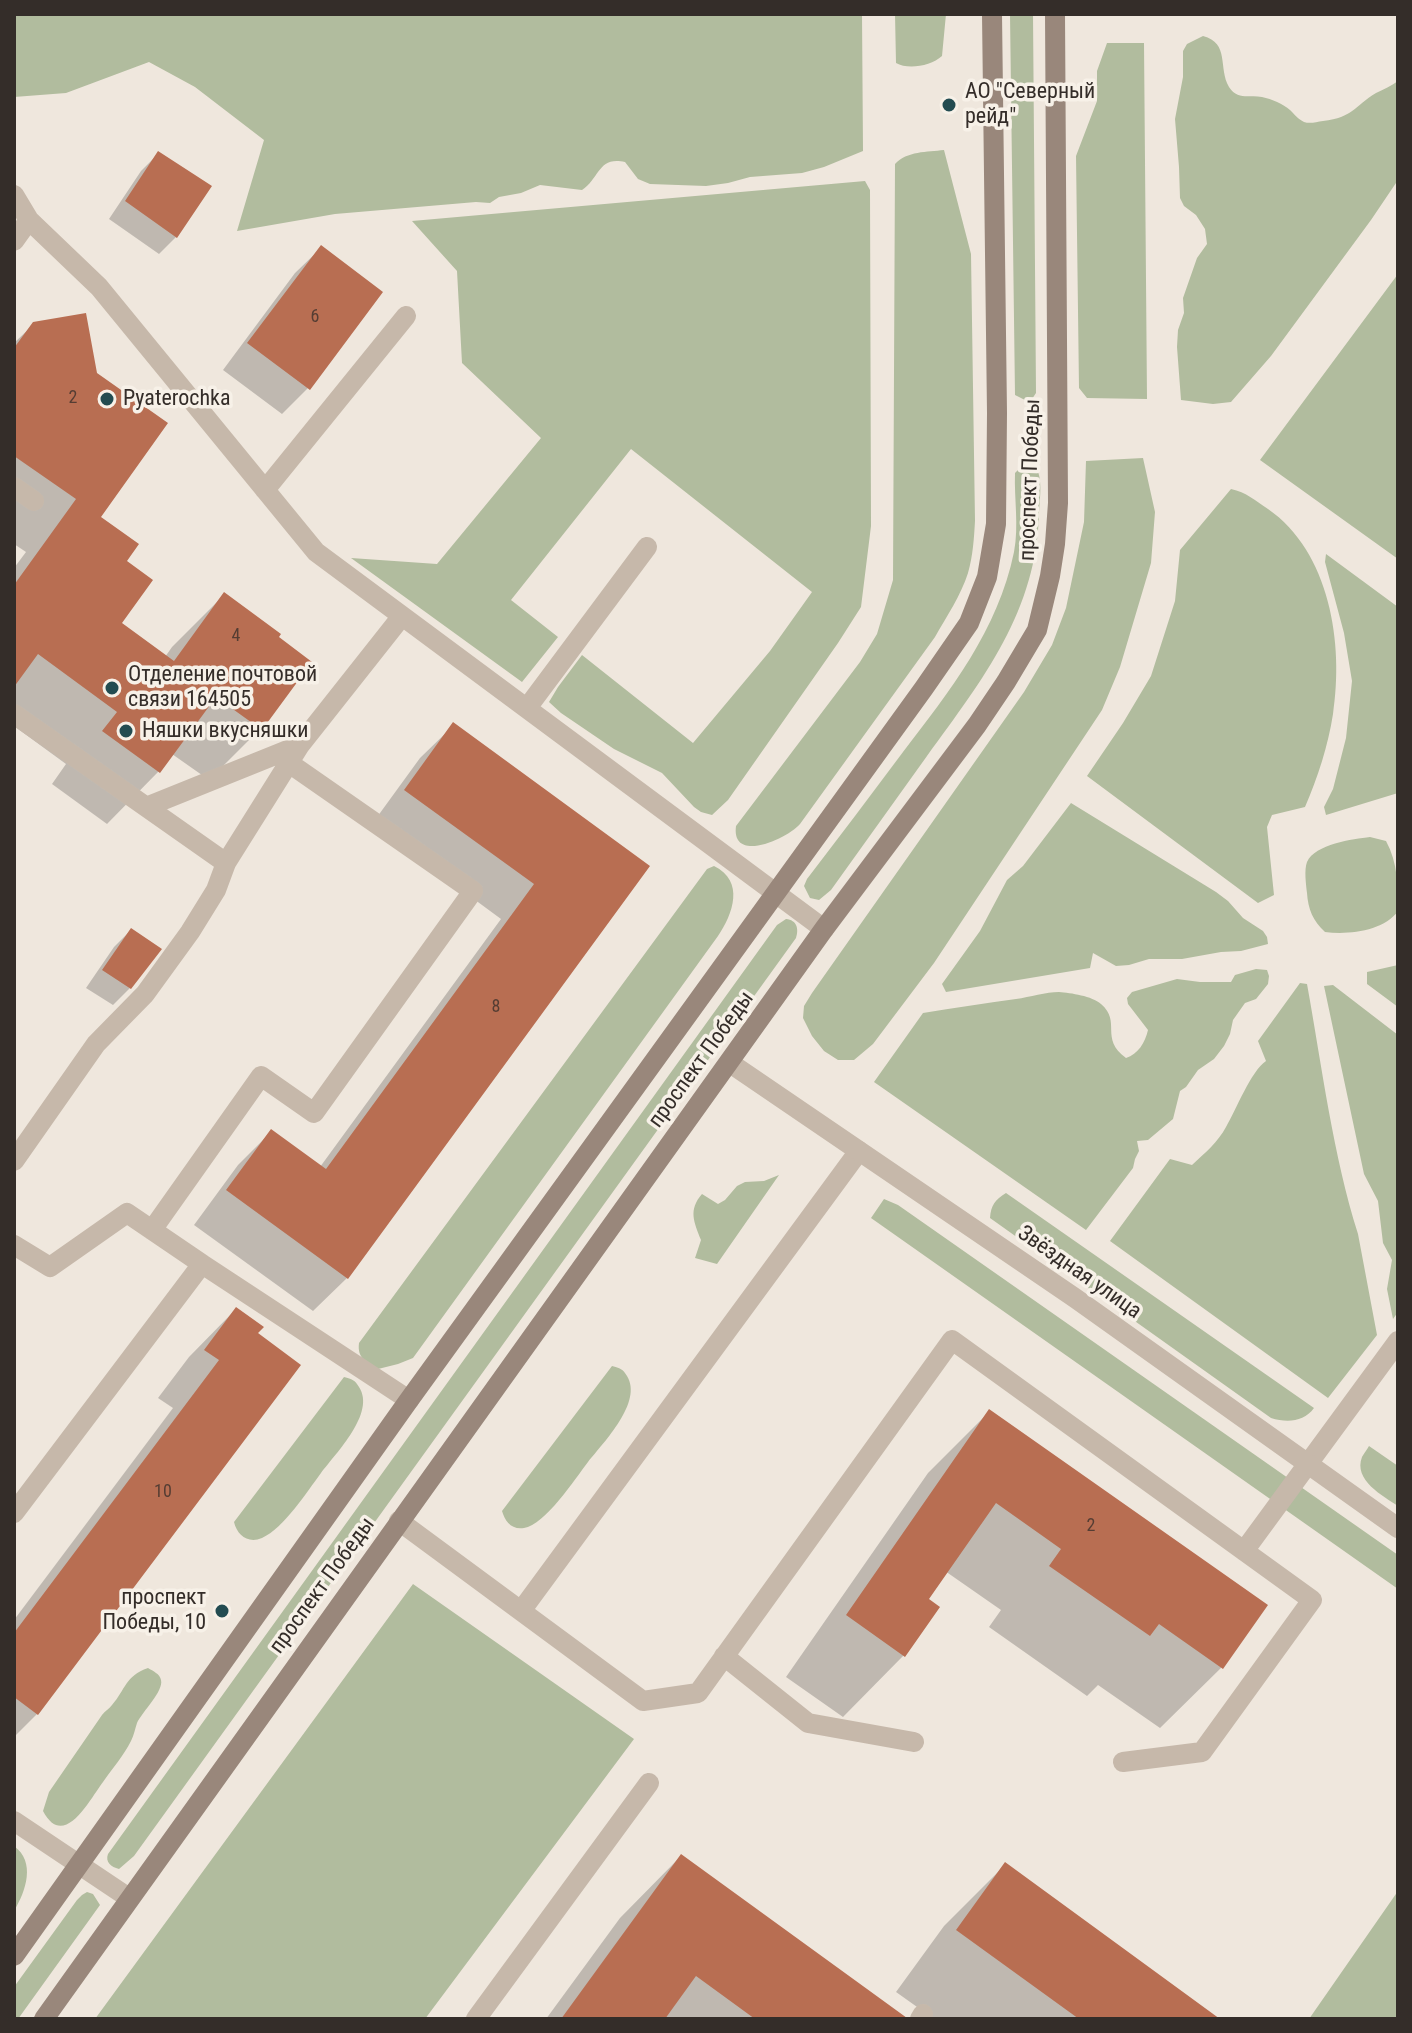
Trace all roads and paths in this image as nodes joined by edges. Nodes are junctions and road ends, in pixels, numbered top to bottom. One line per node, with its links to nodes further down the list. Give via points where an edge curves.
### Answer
1 (992, 14): 18 (main road, проспект Победы, via 997,508 987,577 969,623)
2 (1055, 14): 19 (main road, проспект Победы, via 1058,503 1052,565 1037,630 977,725)
3 (14, 195): 4 (street)
4 (29, 220): 5 (street); 8 (street, via 99,287)
5 (14, 241)
6 (406, 316): 8 (street)
7 (14, 487): 9 (street)
8 (265, 490): 11 (street, via 316,552)
9 (34, 501)
10 (647, 547): 12 (street)
11 (402, 616): 12 (street); 14 (street)
12 (527, 708): 18 (street)
13 (14, 714): 16 (street)
14 (300, 745): 15 (street); 16 (street)
15 (289, 763): 17 (street); 23 (street, via 473,891 314,1113 261,1076)
16 (146, 807): 17 (street)
17 (226, 863): 22 (street, via 190,932 145,994 96,1044)
18 (775, 893): 19 (street); 27 (main road, проспект Победы)
19 (824, 929): 20 (main road, проспект Победы)
20 (730, 1063): 21 (street, Звёздная улица); 30 (main road, проспект Победы)
21 (859, 1151): 28 (street, Звёздная улица); 33 (street)
22 (14, 1161)
23 (152, 1230): 24 (street, via 127,1213 50,1267); 25 (street)
24 (14, 1245)
25 (202, 1264): 27 (street); 29 (street)
26 (1398, 1341): 28 (street)
27 (409, 1400): 39 (main road, проспект Победы)
28 (1308, 1464): 31 (street, Звёздная улица); 32 (street)
29 (14, 1513)
30 (399, 1521): 33 (street); 40 (main road, проспект Победы)
31 (1398, 1528)
32 (1244, 1551): 34 (street, via 952,1340); 36 (street, via 1312,1600 1202,1752)
33 (521, 1611): 34 (street, via 643,1701 698,1693)
34 (724, 1656): 35 (street, via 808,1723)
35 (914, 1742)
36 (1123, 1762)
37 (649, 1783): 43 (street)
38 (14, 1821): 39 (street)
39 (80, 1865): 40 (street); 41 (main road, проспект Победы)
40 (129, 1898): 42 (main road, проспект Победы)
41 (14, 1956)
42 (44, 2019)
43 (476, 2019)

